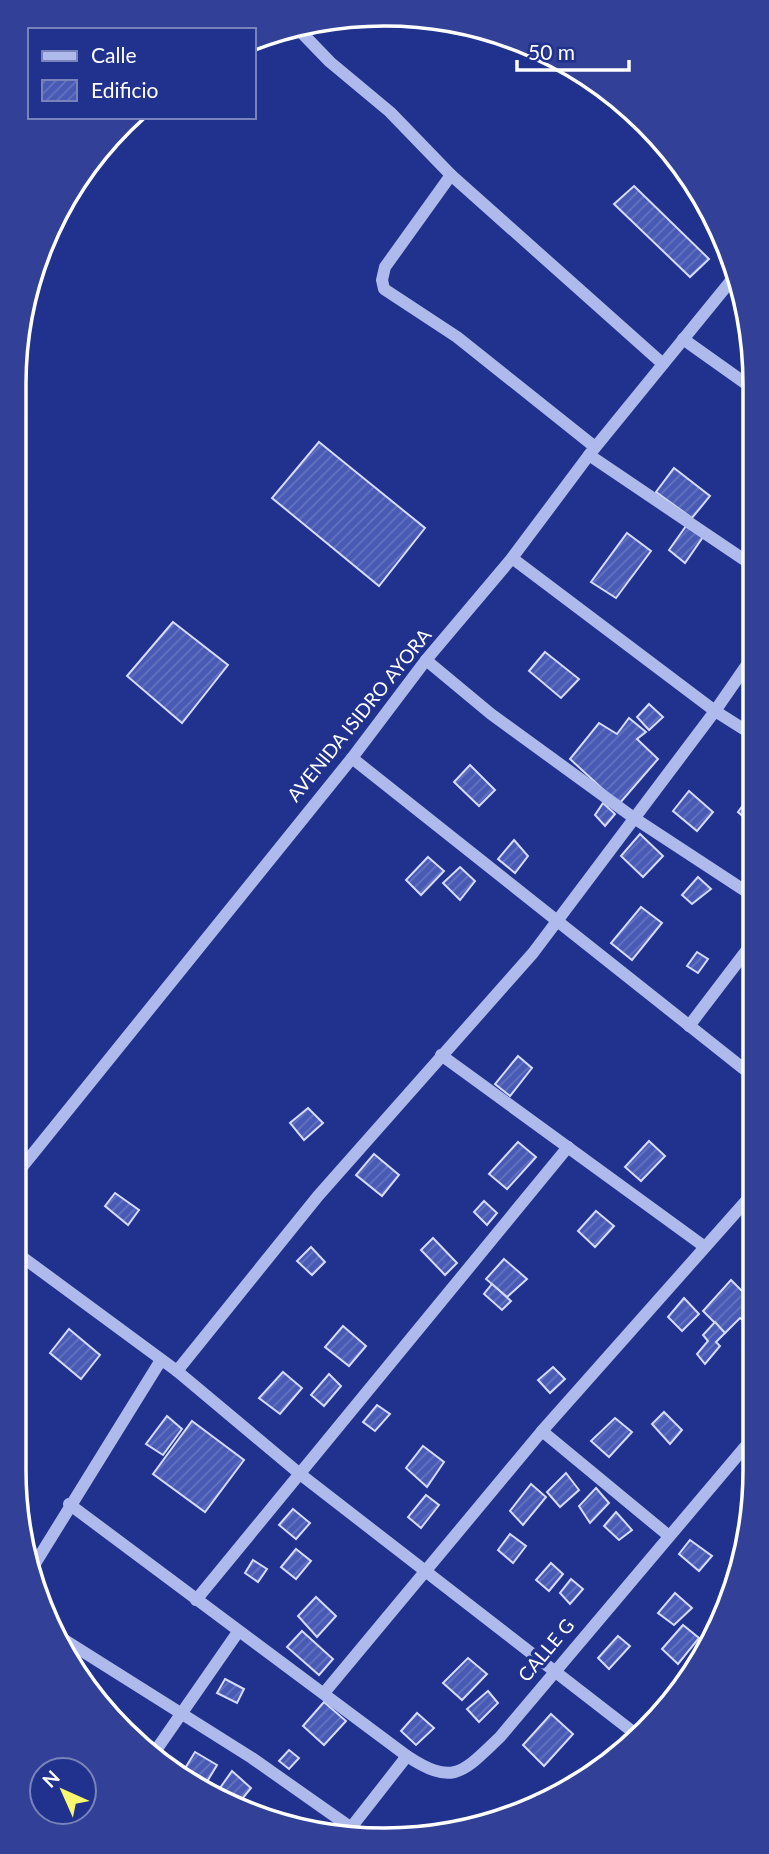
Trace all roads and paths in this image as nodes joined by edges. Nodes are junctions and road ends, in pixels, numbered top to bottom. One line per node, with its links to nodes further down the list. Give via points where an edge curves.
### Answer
1 (304, 35): 2 (street, via 390,112)
2 (451, 175): 5 (street); 7 (street, via 385,267 384,289 457,337)
3 (729, 284): 4 (street, AVENIDA ISIDRO AYORA)
4 (683, 340): 5 (street, AVENIDA ISIDRO AYORA); 6 (street)
5 (663, 364): 7 (street, AVENIDA ISIDRO AYORA)
6 (743, 382)
7 (592, 451): 8 (street, AVENIDA ISIDRO AYORA); 9 (street)
8 (512, 558): 10 (street, AVENIDA ISIDRO AYORA); 12 (street)
9 (743, 559)
10 (426, 660): 14 (street, AVENIDA ISIDRO AYORA); 15 (street, via 491,714)
11 (743, 671): 12 (street)
12 (715, 712): 13 (street); 15 (street)
13 (743, 729)
14 (352, 758): 17 (street); 23 (street, AVENIDA ISIDRO AYORA)
15 (634, 818): 16 (street); 17 (street)
16 (743, 889)
17 (558, 922): 19 (street); 20 (street)
18 (743, 956): 19 (street)
19 (689, 1026): 21 (street)
20 (441, 1055): 22 (street); 28 (street, via 318,1196)
21 (743, 1068)
22 (568, 1147): 25 (street); 31 (street)
23 (26, 1162)
24 (743, 1204): 25 (street)
25 (705, 1247): 29 (street)
26 (26, 1260): 27 (street)
27 (161, 1360): 28 (street); 32 (street)
28 (177, 1371): 31 (street)
29 (542, 1431): 33 (street); 35 (street)
30 (743, 1449): 33 (street, CALLE G)
31 (300, 1474): 35 (street); 36 (street)
32 (69, 1504): 34 (street); 36 (street, CALLE G)
33 (668, 1536): 39 (street, CALLE G)
34 (37, 1559)
35 (424, 1572): 39 (street); 40 (street)
36 (196, 1600): 37 (street, CALLE G)
37 (238, 1632): 40 (street, CALLE G); 41 (street)
38 (72, 1644): 41 (street)
39 (553, 1672): 42 (street); 44 (street, CALLE G, via 500,1737 464,1769 431,1772)
40 (324, 1693): 44 (street, CALLE G)
41 (181, 1712): 43 (street); 45 (street)
42 (630, 1730)
43 (158, 1747)
44 (407, 1756): 46 (street)
45 (343, 1825)
46 (356, 1827)

